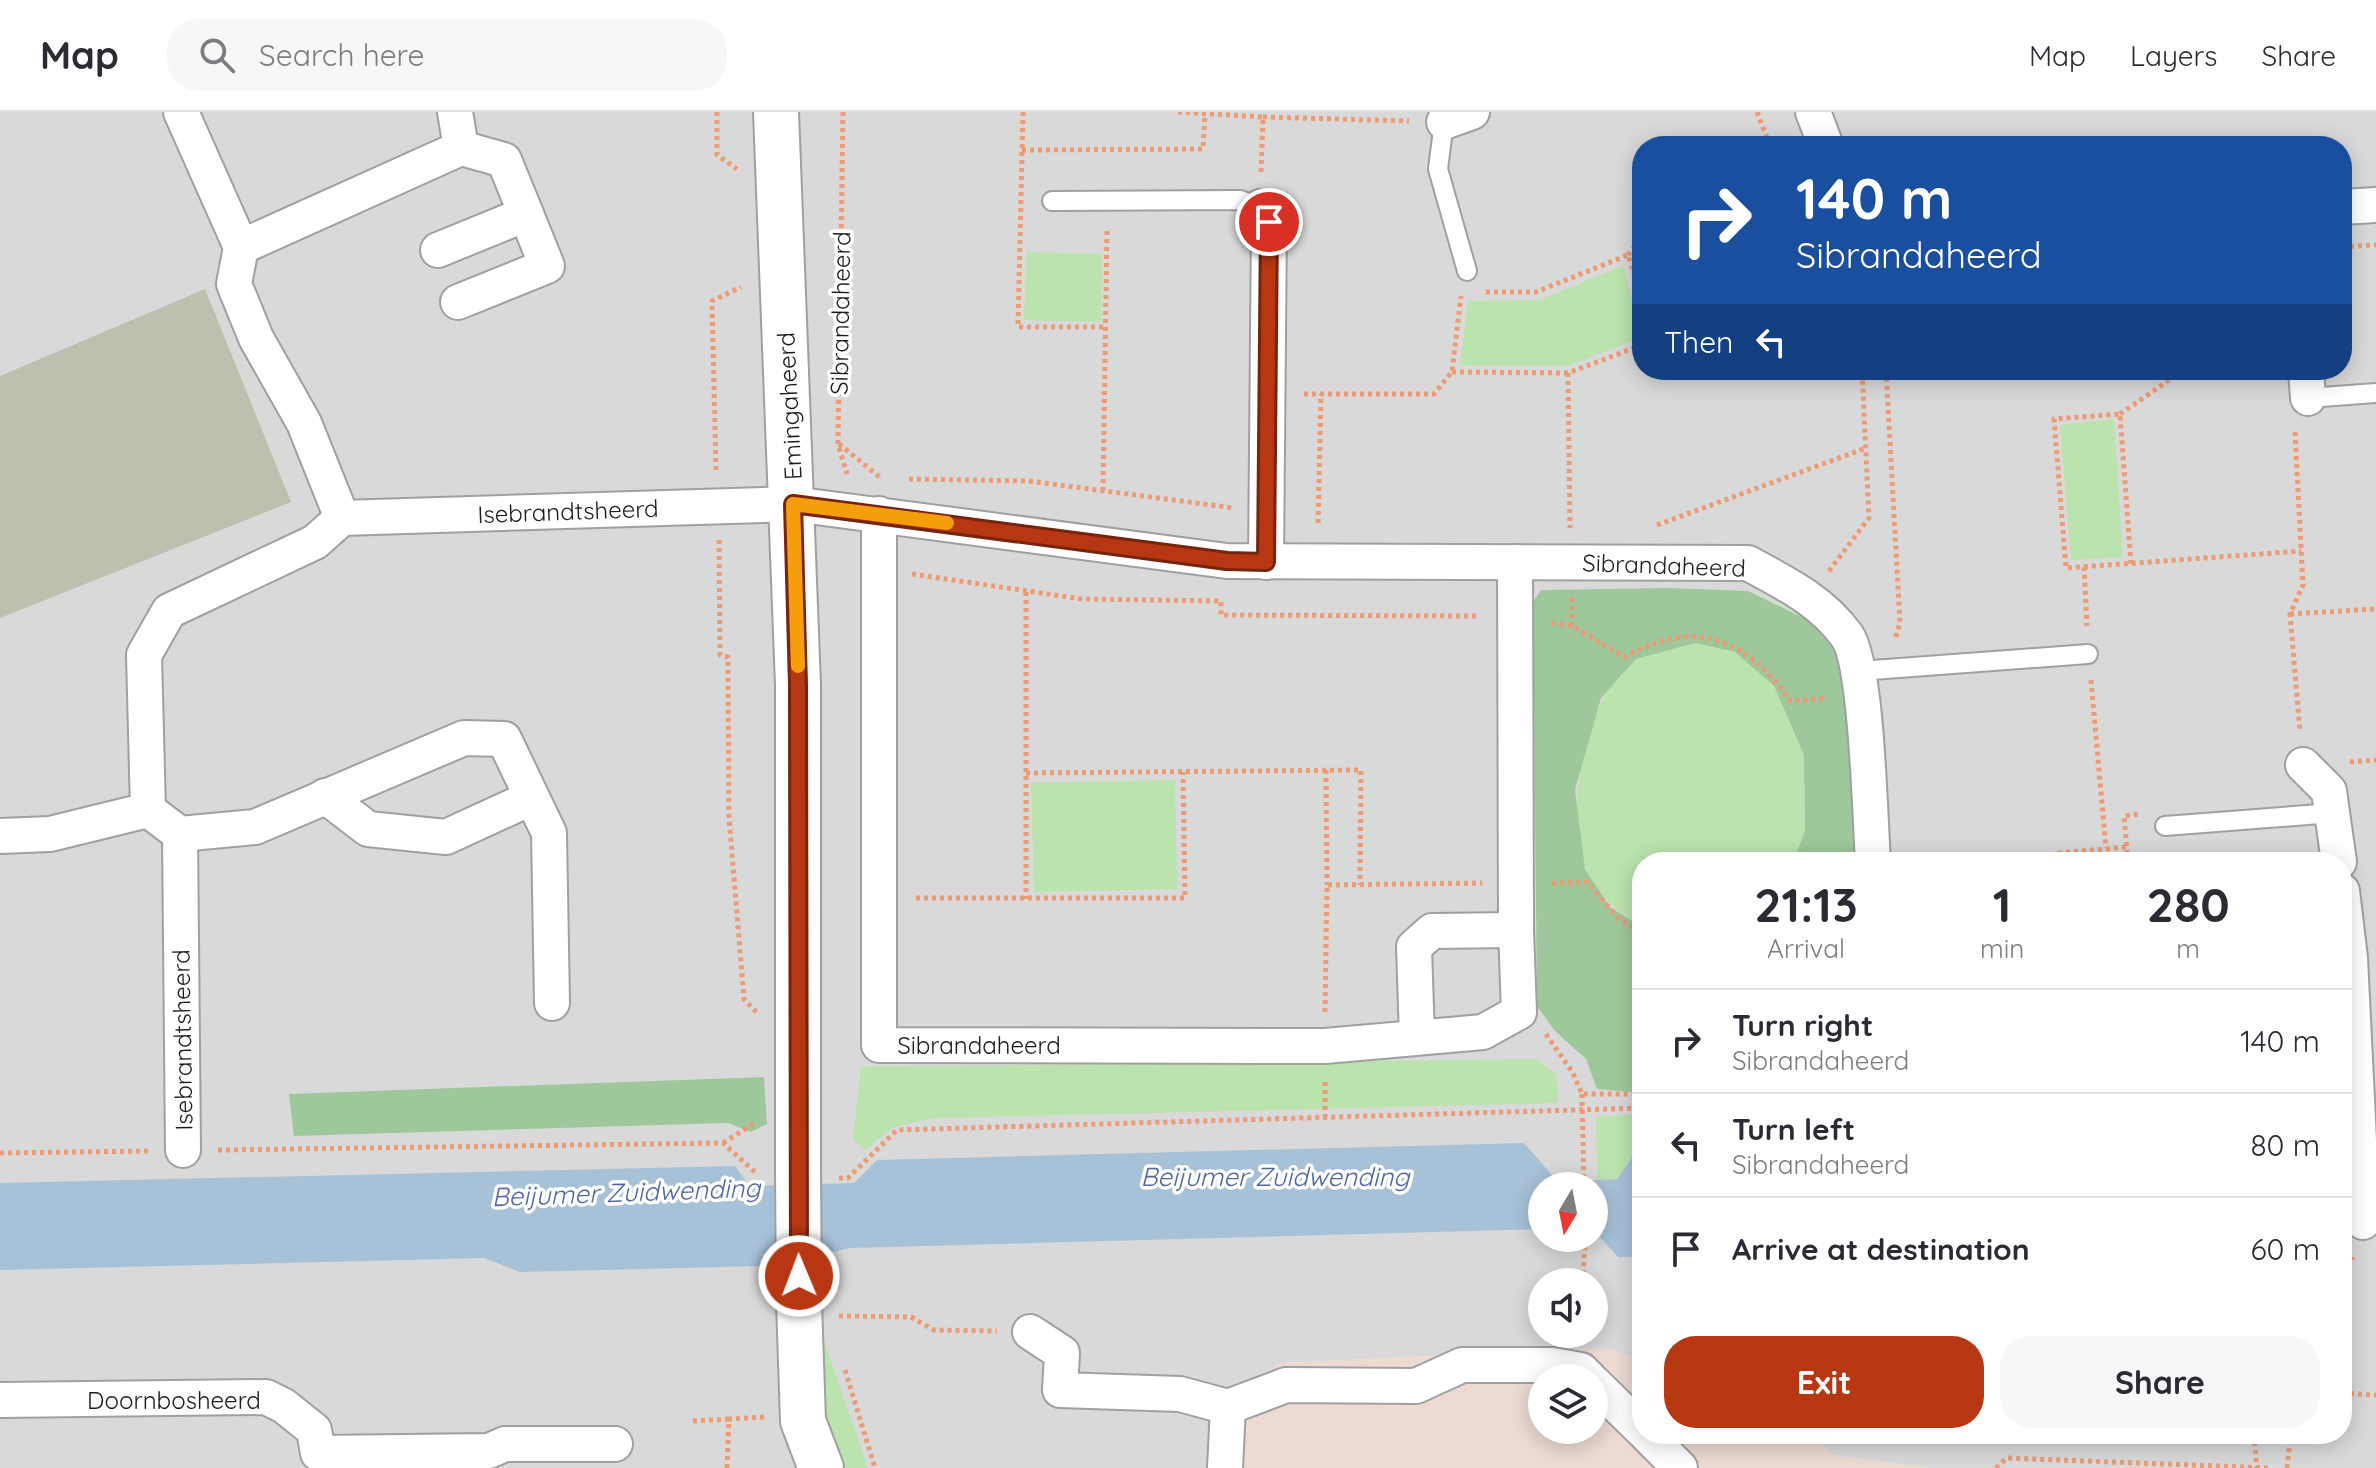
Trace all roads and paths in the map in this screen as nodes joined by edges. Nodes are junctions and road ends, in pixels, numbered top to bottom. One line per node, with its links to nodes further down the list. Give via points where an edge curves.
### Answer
1 (181, 112): 26 (street)
2 (455, 112): 15 (street)
3 (717, 112): 17 (path, via 717,155)
4 (776, 112): 50 (street, Emingaheerd)
5 (843, 112): 46 (path, Sibrandaheerd)
6 (1023, 112): 16 (path)
7 (1178, 112): 10 (path)
8 (1757, 112): 13 (path)
9 (1813, 112): 14 (street)
10 (1205, 115): 11 (path); 16 (path, via 1203,149)
11 (1263, 117): 12 (path); 22 (path)
12 (1458, 117): 31 (lane, via 1438,169)
13 (1766, 136)
14 (1822, 136)
15 (461, 148): 23 (street, via 504,160); 26 (street)
16 (1022, 150): 34 (path, via 1018,327)
17 (738, 169)
18 (1052, 201): 19 (lane)
19 (1108, 201): 22 (lane, via 1240,200); 34 (path)
20 (2376, 205): 21 (street)
21 (2352, 206)
22 (1260, 207): 42 (street, via 1269,222)
23 (526, 214): 27 (street); 33 (street, via 547,266)
24 (2376, 245): 25 (path)
25 (2352, 246)
26 (241, 247): 54 (street, via 234,284 256,338 304,423)
27 (438, 250)
28 (1632, 250): 29 (path)
29 (1628, 255): 30 (path); 36 (path, via 1536,292 1461,292)
30 (1632, 267)
31 (1467, 271)
32 (747, 284): 51 (path, via 712,301)
33 (458, 302)
34 (1106, 327): 49 (path)
35 (1632, 349): 37 (path)
36 (1452, 372): 37 (path); 44 (path, via 1434,394)
37 (1568, 373): 60 (path)
38 (1863, 380): 47 (path)
39 (1887, 380): 74 (path, via 1900,622)
40 (2169, 380): 45 (path)
41 (2307, 384): 43 (lane); 61 (path, via 2295,425)
42 (1267, 393): 44 (path); 52 (street)
43 (2376, 393)
44 (1321, 394): 55 (path)
45 (2120, 414): 64 (path); 65 (path, via 2054,419 2066,568)
46 (838, 444): 48 (path); 53 (path, Sibrandaheerd)
47 (1866, 448): 58 (path); 68 (path, via 1869,518)
48 (882, 479): 49 (path, via 1029,481); 53 (path)
49 (1103, 491): 52 (path)
50 (793, 504): 51 (street, Isebrandtsheerd); 53 (street, Sibrandaheerd); 111 (street, Emingaheerd, bridge, via 798,1170)
51 (717, 506): 54 (street, Isebrandtsheerd); 100 (path, via 720,655 728,657 729,817 744,999)
52 (1266, 512): 55 (path); 62 (street)
53 (868, 513): 62 (street, Sibrandaheerd); 66 (street, Sibrandaheerd)
54 (342, 518): 81 (street, via 315,542 169,611 144,655)
55 (1318, 523): 56 (path)
56 (1329, 526)
57 (1586, 529): 60 (path)
58 (1646, 529)
59 (1555, 530): 60 (path)
60 (1571, 546): 63 (street, Sibrandaheerd); 68 (street, Sibrandaheerd, via 1748,563); 72 (path)
61 (2301, 551): 64 (path); 70 (path, via 2303,585)
62 (1266, 562): 63 (street, Sibrandaheerd)
63 (1515, 562): 71 (street)
64 (2131, 564): 65 (path)
65 (2084, 567): 73 (path)
66 (880, 569): 67 (path); 93 (street, Sibrandaheerd)
67 (1026, 592): 71 (path, via 1082,599 1221,601 1221,615); 78 (path)
68 (1807, 594): 74 (street, Sibrandaheerd, via 1848,637)
69 (2376, 609): 70 (path)
70 (2290, 614): 75 (path)
71 (1515, 617): 72 (path); 96 (street)
72 (1572, 626): 74 (path, via 1625,657 1655,641 1682,638 1734,646 1757,661 1790,701)
73 (2088, 654): 74 (lane); 87 (path)
74 (1868, 678): 88 (street, Sibrandaheerd)
75 (2303, 765): 82 (street, via 2329,791)
76 (1326, 770): 77 (path); 91 (path); 92 (path, via 1361,770)
77 (1183, 772): 78 (path); 94 (path, via 1185,898)
78 (1026, 773): 94 (path)
79 (325, 796): 80 (street, via 368,829 446,837); 80 (street, via 464,738 504,739); 84 (street, via 255,827)
80 (531, 798): 98 (street, via 549,833)
81 (148, 810): 84 (street); 85 (street, via 50,834)
82 (2333, 813): 83 (lane); 90 (street)
83 (2165, 826)
84 (180, 834): 108 (street, Isebrandtsheerd)
85 (0, 836)
86 (2126, 847): 87 (path)
87 (2106, 848): 89 (path)
88 (1873, 852)
89 (2068, 852)
90 (2338, 852)
91 (1327, 885)
92 (1360, 885)
93 (879, 898): 94 (path); 101 (street, Sibrandaheerd, via 879,1045 1325,1046)
94 (1026, 899)
95 (2352, 922): 97 (street)
96 (1516, 930): 99 (street); 101 (street, via 1432,931 1414,947)
97 (2363, 957): 105 (street)
98 (552, 1003)
99 (1519, 1012): 101 (street, Sibrandaheerd, via 1483,1032); 102 (path, via 1545,1032)
100 (765, 1022)
101 (1417, 1038)
102 (1582, 1094): 103 (path); 109 (path)
103 (1632, 1094)
104 (763, 1118): 107 (path)
105 (2352, 1120)
106 (2352, 1142): 110 (street)
107 (723, 1143)
108 (183, 1150)
109 (1584, 1172)
110 (2363, 1222)
111 (814, 1309): 112 (path, via 911,1317 934,1330); 120 (street, Emingaheerd)
112 (1030, 1332): 119 (street, via 1062,1353 1060,1390 1180,1394)
113 (842, 1361): 132 (path)
114 (1528, 1365): 119 (street, via 1462,1365 1416,1386 1286,1385)
115 (2352, 1394): 116 (path)
116 (2376, 1395)
117 (1608, 1397): 122 (street)
118 (0, 1400): 128 (street, Doornbosheerd, via 266,1397 314,1430)
119 (1228, 1407): 133 (street)
120 (786, 1412): 121 (path); 130 (street, Emingaheerd); 131 (street, Emingaheerd)
121 (729, 1419): 123 (path); 129 (path)
122 (1632, 1420)
123 (693, 1421)
124 (615, 1444): 128 (street, Doornbosheerd, via 505,1444 489,1451)
125 (1656, 1444): 134 (street)
126 (2255, 1444): 136 (path)
127 (2290, 1444): 138 (path)
128 (318, 1460)
129 (727, 1468)
130 (789, 1468)
131 (821, 1468)
132 (875, 1468)
133 (1225, 1468)
134 (1680, 1468)
135 (1996, 1468): 136 (path, via 2007,1458)
136 (2257, 1468): 137 (path)
137 (2271, 1468)
138 (2287, 1468)

